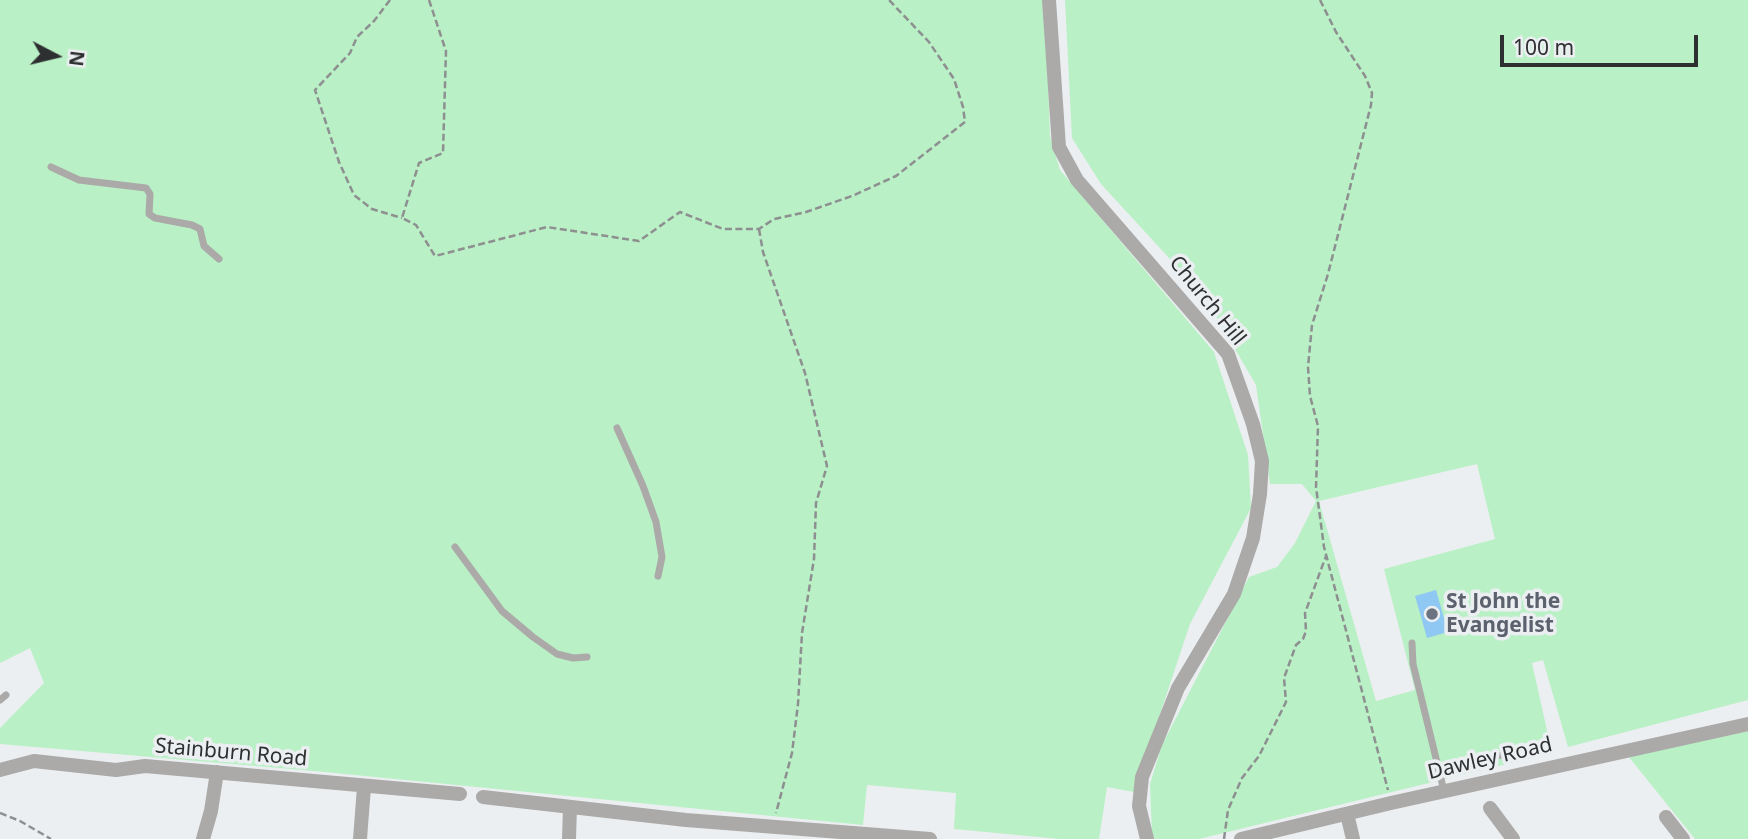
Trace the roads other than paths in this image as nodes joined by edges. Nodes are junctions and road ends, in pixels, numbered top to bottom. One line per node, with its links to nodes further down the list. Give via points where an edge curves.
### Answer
1 (1049, 0): 28 (street, Church Hill, via 1059,147 1077,180 1228,354 1262,461 1253,538 1234,594 1178,688 1142,777 1139,806)
2 (51, 167): 3 (lane, via 79,180 146,188 149,214 200,229 204,246)
3 (219, 259)
4 (617, 428): 6 (lane, via 656,522 662,557)
5 (455, 547): 8 (lane, via 502,611 533,637 557,654)
6 (658, 576)
7 (1412, 643): 12 (lane)
8 (587, 657)
9 (1748, 724): 15 (street, Dawley Road)
10 (1543, 745): 12 (lane)
11 (0, 770): 13 (street, Stainburn Road, via 34,761 116,770 145,766)
12 (1438, 770): 15 (lane)
13 (217, 772): 14 (street, Stainburn Road); 24 (street)
14 (365, 787): 16 (street, Stainburn Road); 25 (street)
15 (1444, 791): 20 (street, Dawley Road)
16 (460, 794)
17 (483, 797): 18 (street)
18 (570, 807): 22 (street); 26 (street)
19 (1490, 808): 31 (street)
20 (1347, 814): 23 (street, Dawley Road); 30 (street)
21 (1666, 817): 32 (street)
22 (812, 834): 27 (street)
23 (1268, 836): 29 (street, Dawley Road)
24 (203, 839)
25 (360, 839)
26 (569, 839)
27 (930, 839)
28 (1147, 839)
29 (1241, 839)
30 (1353, 839)
31 (1513, 839)
32 (1683, 839)

